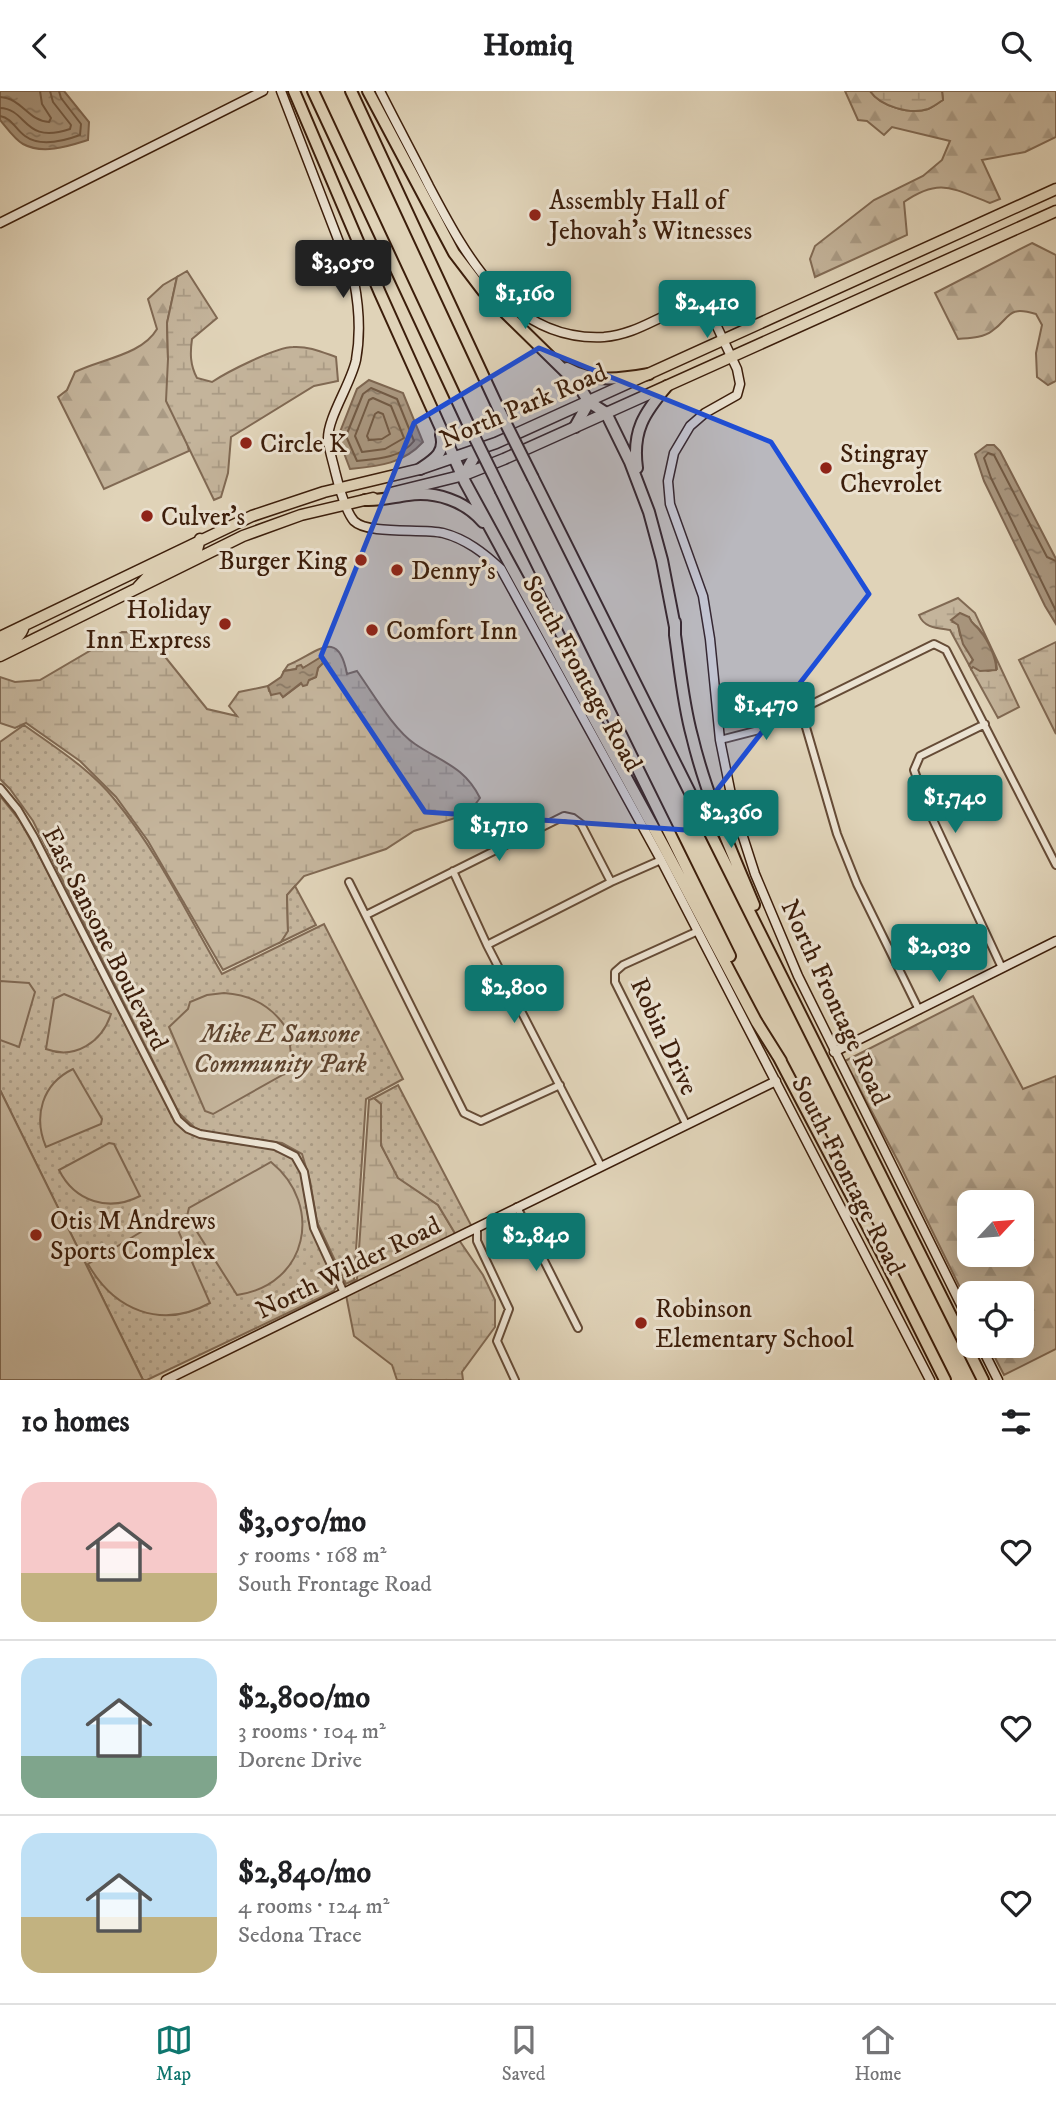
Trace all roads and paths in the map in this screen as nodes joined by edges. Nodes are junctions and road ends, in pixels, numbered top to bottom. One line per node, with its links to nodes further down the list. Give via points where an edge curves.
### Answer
1 (263, 91): 10 (street)
2 (281, 91): 24 (street, South Frontage Road, via 354,281 358,305 356,361 328,440)
3 (294, 91): 18 (highway)
4 (313, 91): 52 (highway, bridge, via 470,428)
5 (351, 91): 45 (highway, bridge, via 501,414)
6 (368, 91): 13 (highway, via 466,271)
7 (380, 91): 11 (street, North Frontage Road, via 464,251 489,284 519,310 565,333 605,337 633,332 695,305 708,310)
8 (1056, 189): 11 (main road, North Park Road)
9 (1056, 211): 12 (main road, North Park Road)
10 (0, 223)
11 (723, 340): 12 (street, North Frontage Road); 14 (main road, North Park Road)
12 (730, 357): 15 (main road, North Park Road); 37 (street, North Frontage Road, via 740,377 740,389 690,426 674,453 668,481 670,504 703,596)
13 (556, 362): 14 (highway, via 596,379); 16 (highway)
14 (649, 374): 16 (main road, North Park Road)
15 (667, 386): 17 (main road, North Park Road); 31 (highway, via 646,412 635,452 665,558)
16 (589, 402): 17 (highway); 19 (highway); 20 (main road, North Park Road)
17 (606, 413): 19 (main road, North Park Road); 31 (highway, via 649,512)
18 (436, 419): 21 (highway); 22 (highway, via 442,449)
19 (575, 427): 23 (main road, North Park Road)
20 (478, 450): 21 (main road, North Park Road); 23 (highway)
21 (455, 459): 22 (main road, North Park Road); 23 (highway)
22 (420, 469): 24 (main road, North Park Road)
23 (464, 475): 25 (main road, North Park Road); 27 (highway)
24 (341, 488): 26 (street, South Frontage Road); 28 (main road, North Park Road, via 272,507)
25 (365, 500): 26 (main road, North Park Road); 27 (highway, via 410,494 442,497 469,510)
26 (346, 504): 29 (main road, North Park Road, via 251,533); 39 (street, South Frontage Road, via 360,525 443,533 471,544 501,569)
27 (491, 531): 52 (highway)
28 (200, 539): 29 (main road, via 197,550 153,571); 30 (main road, North Park Road)
29 (136, 590): 34 (main road, North Park Road)
30 (24, 626): 32 (main road, North Park Road); 33 (main road, via 15,639)
31 (675, 627): 45 (highway, via 692,736)
32 (0, 637)
33 (0, 647)
34 (0, 656)
35 (801, 710): 36 (street, via 934,644 946,650); 37 (street, via 744,735); 50 (street, via 837,834)
36 (985, 724): 40 (street); 49 (street, via 920,756 914,770)
37 (720, 740): 51 (street, North Frontage Road, via 734,809 755,874)
38 (2, 792): 59 (street, East Sansone Boulevard, via 34,837 178,1120 200,1135 275,1146 295,1156 304,1172 314,1228)
39 (661, 860): 43 (street); 46 (street, South Frontage Road)
40 (1056, 865)
41 (453, 871): 43 (street, via 564,816 581,824); 44 (street); 48 (street)
42 (349, 882): 44 (street)
43 (611, 882): 48 (street)
44 (366, 915): 54 (street, via 464,1113 481,1121)
45 (759, 929): 67 (highway)
46 (698, 931): 53 (street, South Frontage Road); 55 (street, Robin Drive, via 615,972 615,982)
47 (1056, 941): 49 (street)
48 (487, 945): 54 (street)
49 (1002, 968): 50 (street)
50 (919, 1010): 51 (street)
51 (834, 1052): 60 (street, North Frontage Road)
52 (781, 1061): 66 (highway)
53 (776, 1081): 55 (street, North Wilder Road); 65 (street, South Frontage Road)
54 (560, 1085): 56 (street)
55 (685, 1124): 56 (street, North Wilder Road)
56 (601, 1166): 57 (street, North Wilder Road)
57 (517, 1207): 58 (street, North Wilder Road); 61 (street)
58 (477, 1228): 59 (street, North Wilder Road); 64 (street, via 477,1241 509,1309 497,1341)
59 (344, 1293): 63 (street, North Wilder Road)
60 (957, 1297)
61 (578, 1328)
62 (987, 1358): 68 (street)
63 (166, 1380)
64 (515, 1380)
65 (930, 1380)
66 (945, 1380)
67 (983, 1380)
68 (998, 1380)

